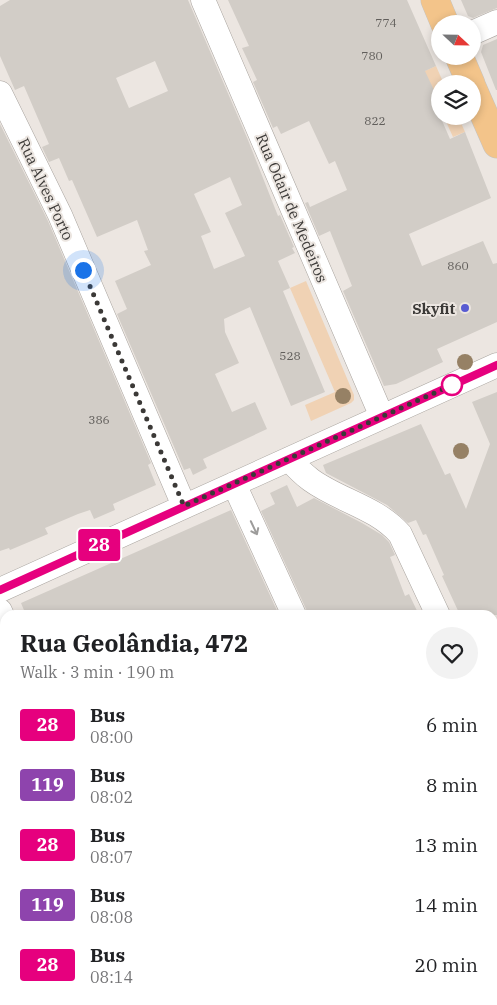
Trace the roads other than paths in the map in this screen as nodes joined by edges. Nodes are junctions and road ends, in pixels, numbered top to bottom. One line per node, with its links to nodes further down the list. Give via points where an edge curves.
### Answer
1 (203, 0): 10 (street, Rua Odair de Medeiros)
2 (435, 0): 3 (main road)
3 (441, 15)
4 (497, 22): 5 (street)
5 (481, 29)
6 (0, 93): 13 (street, Rua Alves Porto, via 60,215)
7 (481, 106): 8 (main road)
8 (497, 144)
9 (497, 365): 10 (street)
10 (382, 417): 11 (street)
11 (289, 459): 12 (street); 16 (street, via 312,481 390,523 400,534)
12 (234, 484): 13 (street); 15 (street, one-way to 15)
13 (184, 506): 14 (street)
14 (0, 590)
15 (292, 610)
16 (436, 610)

